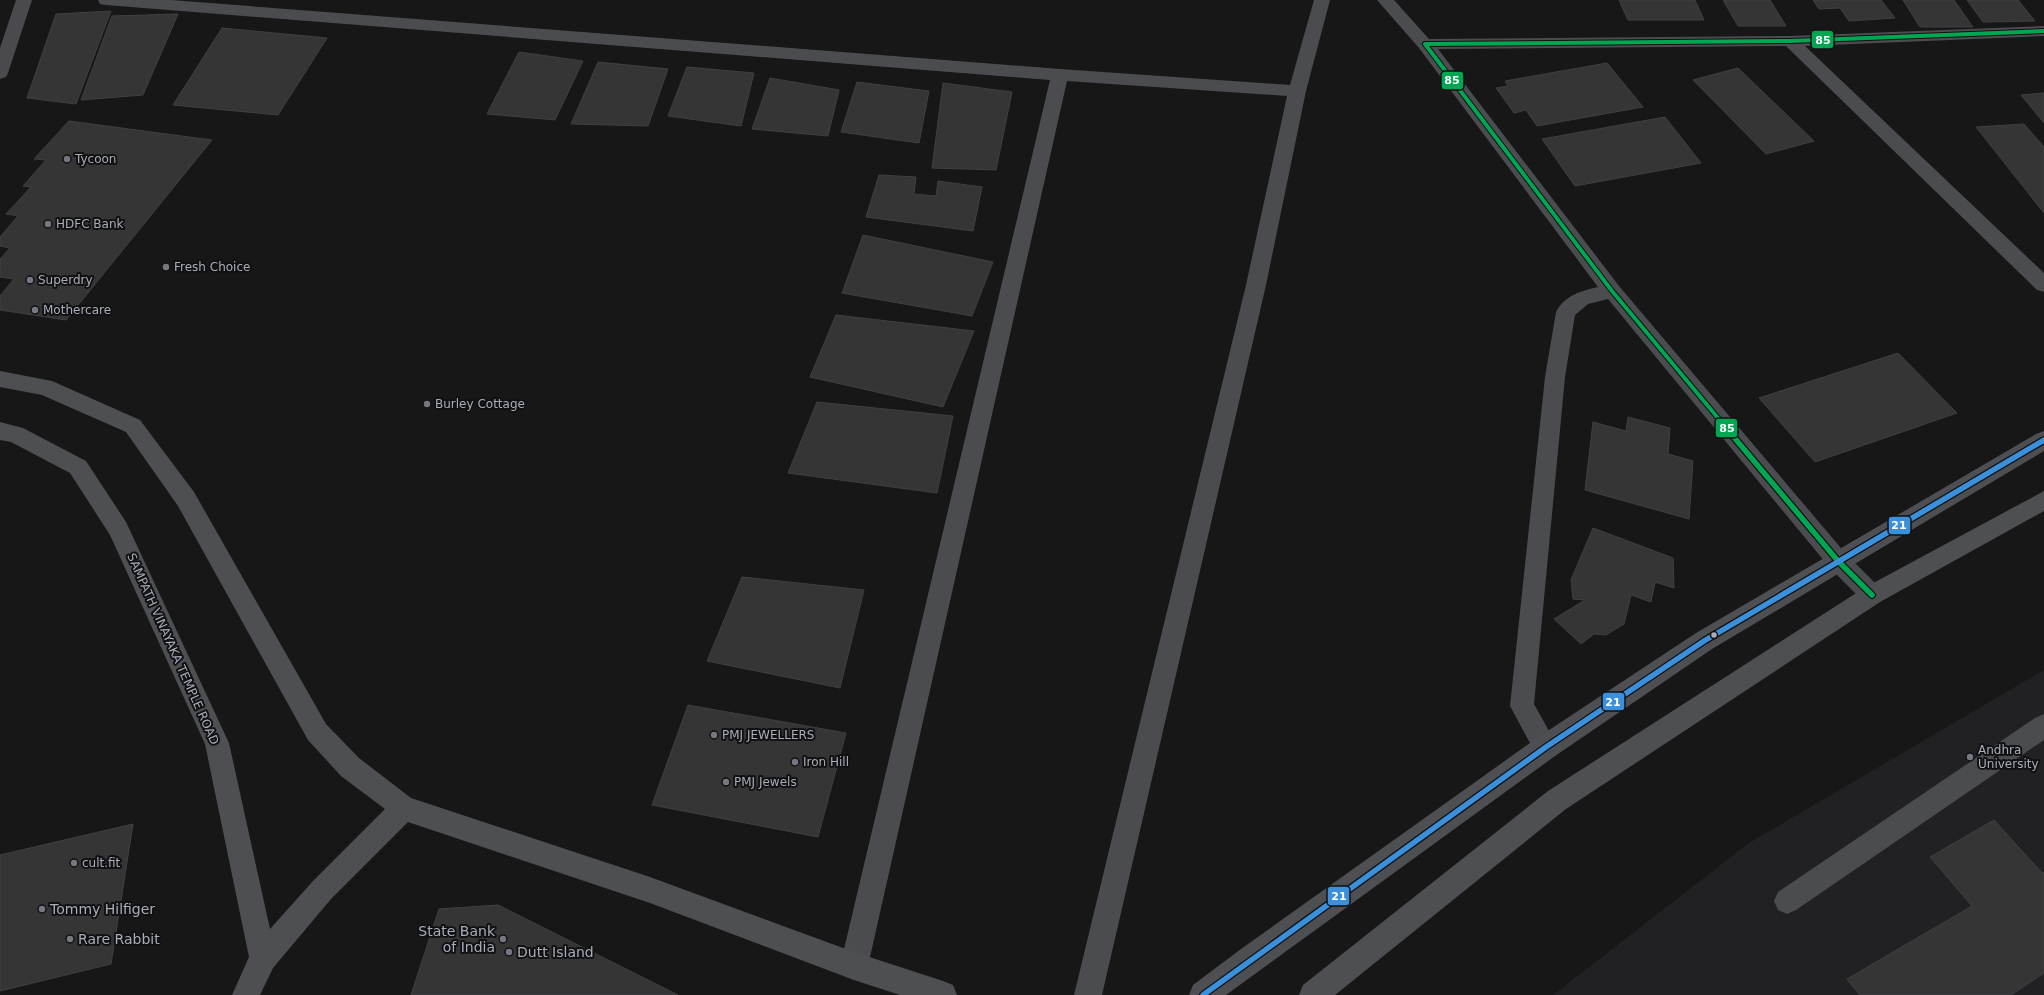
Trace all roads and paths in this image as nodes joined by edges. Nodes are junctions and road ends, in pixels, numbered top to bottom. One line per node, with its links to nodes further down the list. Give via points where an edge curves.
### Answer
1 (24, 0): 8 (main road)
2 (106, 0): 9 (street)
3 (1322, 0): 10 (street)
4 (1385, 0): 7 (street)
5 (2044, 31): 6 (street)
6 (1790, 41): 7 (street); 11 (street)
7 (1425, 44): 12 (street)
8 (0, 73)
9 (1060, 75): 10 (street); 24 (street)
10 (1297, 91): 27 (street, via 1256,284)
11 (2044, 285)
12 (1612, 290): 17 (street); 20 (street, via 1582,298 1566,312 1555,377 1522,706)
13 (0, 378): 21 (main road, via 45,387 132,426 186,499 317,732 350,767)
14 (0, 431): 23 (main road, SAMPATH VINAYAKA TEMPLE ROAD, via 15,434 78,467 118,529 217,743)
15 (2044, 440): 17 (main road)
16 (2044, 500): 18 (main road)
17 (1838, 561): 18 (street); 20 (main road, via 1704,641)
18 (1872, 595): 29 (main road, via 1557,800)
19 (2044, 726): 22 (street)
20 (1546, 747): 28 (main road)
21 (404, 808): 23 (main road, via 322,890); 24 (main road, via 650,890)
22 (1787, 901)
23 (263, 958): 26 (main road)
24 (854, 966): 25 (main road)
25 (938, 994)
26 (246, 995)
27 (1088, 995)
28 (1203, 995)
29 (1313, 995)

